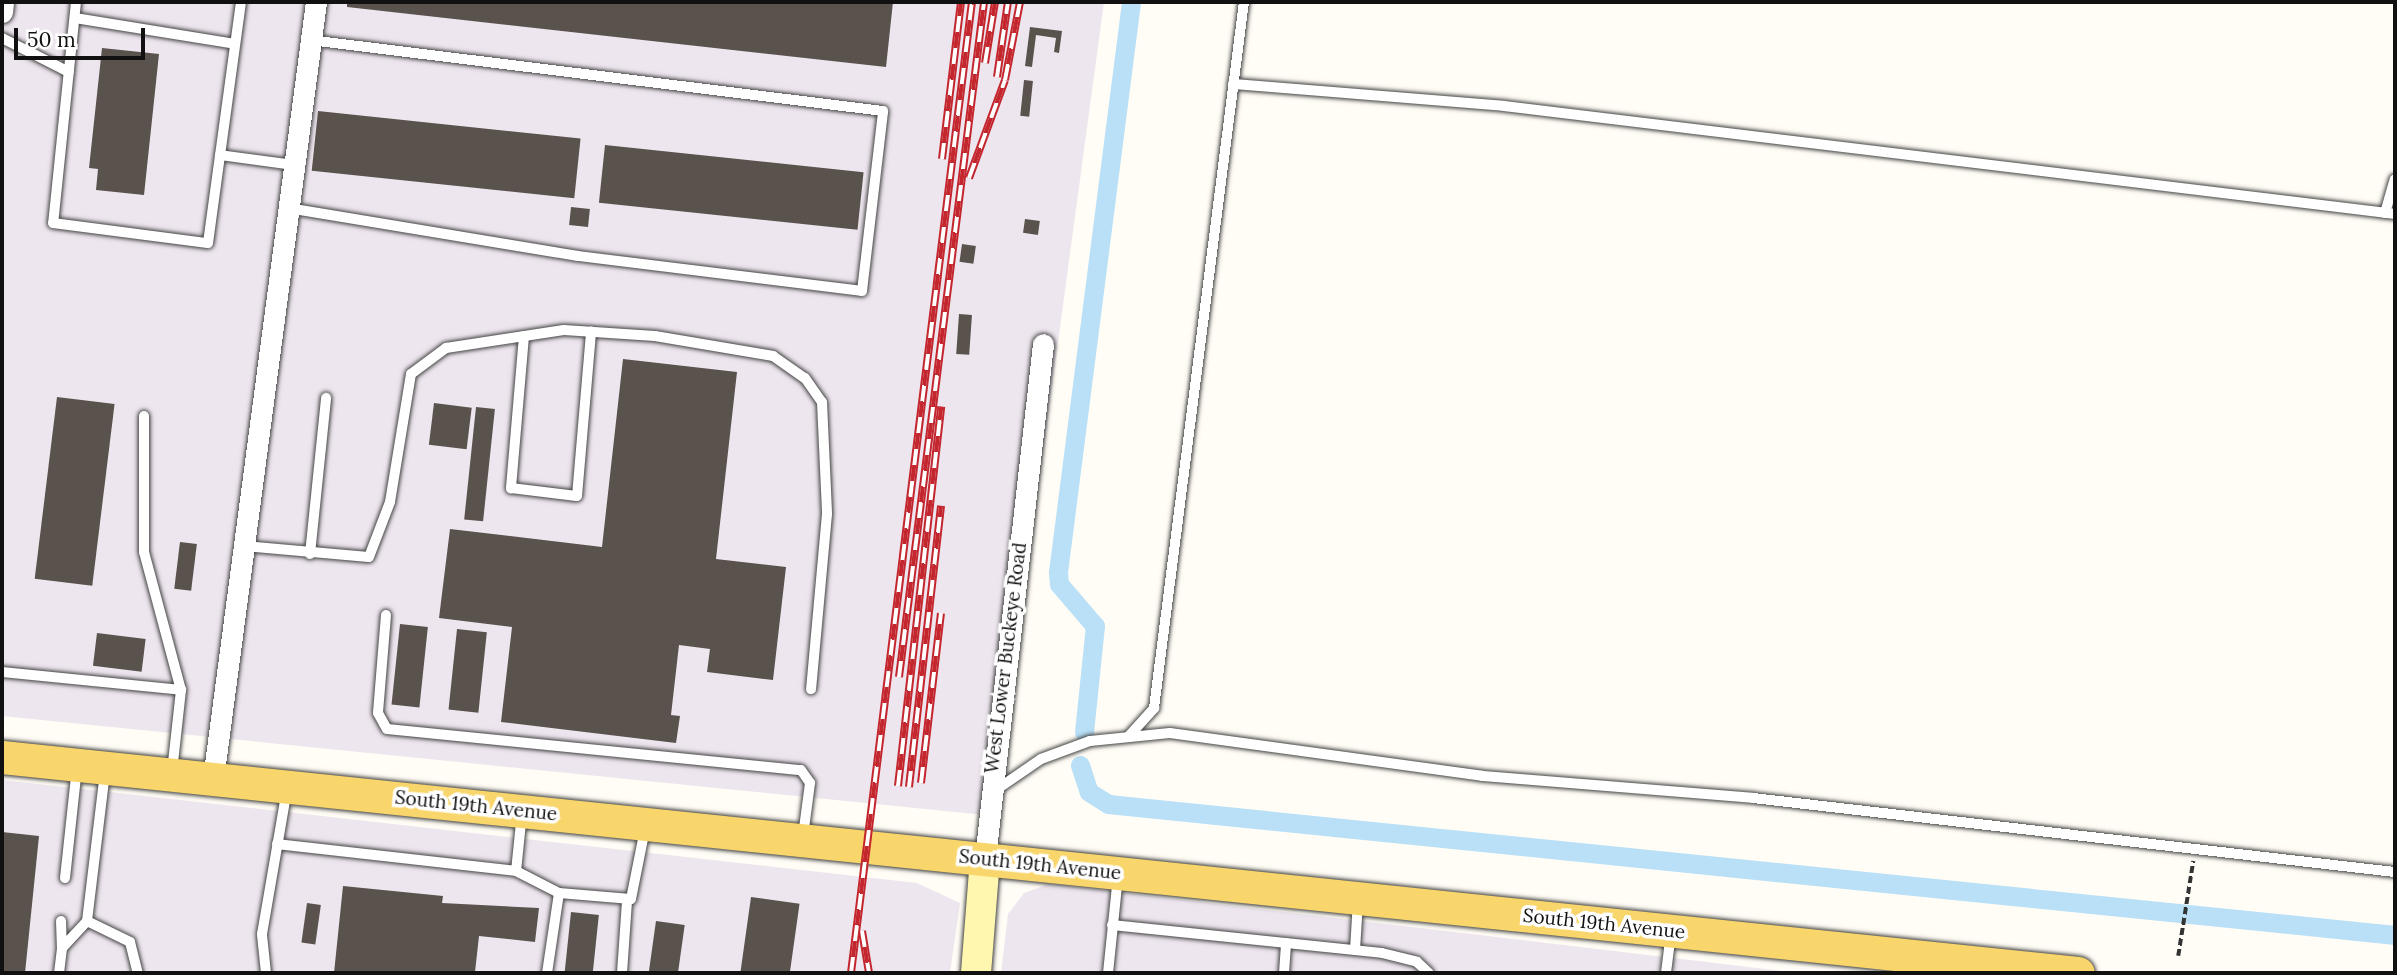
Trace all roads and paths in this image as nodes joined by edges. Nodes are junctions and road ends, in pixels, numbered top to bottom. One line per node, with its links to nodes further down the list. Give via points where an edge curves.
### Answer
1 (3, 2): 6 (street)
2 (76, 2): 7 (lane)
3 (241, 2): 10 (lane)
4 (316, 2): 9 (street)
5 (1244, 2): 12 (lane)
6 (2, 12)
7 (75, 18): 10 (lane); 11 (lane)
8 (2, 38): 11 (lane)
9 (310, 40): 14 (street); 16 (lane, via 883,111 862,291 578,256)
10 (235, 44): 13 (lane)
11 (69, 72): 13 (lane, via 53,223 208,243)
12 (1233, 83): 17 (lane, via 1504,106); 29 (lane, via 1154,708)
13 (220, 155): 14 (lane)
14 (294, 165): 16 (street)
15 (2395, 179): 17 (lane)
16 (288, 208): 23 (street)
17 (2390, 213)
18 (591, 332): 19 (lane); 19 (lane, via 577,496 511,488); 27 (lane, via 773,356 805,377 822,402 827,514)
19 (524, 336): 24 (lane, via 446,348 411,374 390,502 369,557)
20 (1043, 344): 35 (street, West Lower Buckeye Road)
21 (326, 398): 24 (lane)
22 (144, 416): 28 (lane, via 144,552)
23 (244, 547): 24 (lane); 33 (street)
24 (310, 554)
25 (386, 615): 38 (lane, via 378,713 387,729 801,770 810,783)
26 (2, 672): 28 (lane)
27 (811, 689)
28 (181, 690): 32 (lane)
29 (1127, 737): 35 (lane, via 1090,741 1041,759); 40 (lane, via 1170,733 1482,776 1753,798)
30 (2, 757): 31 (main road, South 19th Avenue)
31 (91, 766): 32 (main road, South 19th Avenue); 45 (lane); 50 (lane)
32 (172, 775): 33 (main road, South 19th Avenue)
33 (213, 779): 34 (main road, South 19th Avenue)
34 (287, 786): 36 (main road, South 19th Avenue); 39 (lane)
35 (991, 794): 41 (street, West Lower Buckeye Road)
36 (523, 810): 37 (main road, South 19th Avenue); 42 (lane)
37 (645, 823): 38 (main road, South 19th Avenue); 48 (lane, via 638,885)
38 (803, 839): 41 (main road, South 19th Avenue)
39 (277, 844): 42 (lane); 60 (lane, via 262,934)
40 (2194, 849): 43 (lane); 56 (path)
41 (985, 858): 44 (main road, South 19th Avenue); 63 (main road, West Lower Buckeye Road)
42 (516, 871): 46 (lane)
43 (2395, 872)
44 (1118, 873): 47 (main road, South 19th Avenue); 51 (lane)
45 (65, 877)
46 (559, 893): 48 (lane); 61 (lane)
47 (1358, 899): 52 (main road, South 19th Avenue); 55 (lane)
48 (627, 901): 62 (lane)
49 (61, 921): 54 (lane)
50 (87, 921): 54 (lane); 59 (lane, via 130,942)
51 (1112, 925): 53 (lane); 64 (lane)
52 (1671, 931): 57 (main road, South 19th Avenue); 67 (lane)
53 (1286, 943): 55 (lane); 65 (lane)
54 (62, 948): 58 (lane)
55 (1355, 950): 66 (lane, via 1418,962)
56 (2178, 956)
57 (1890, 964): 68 (main road, South 19th Avenue)
58 (58, 973)
59 (138, 973)
60 (266, 973)
61 (547, 973)
62 (622, 973)
63 (976, 973)
64 (1108, 973)
65 (1284, 973)
66 (1429, 973)
67 (1666, 973)
68 (2078, 973)

